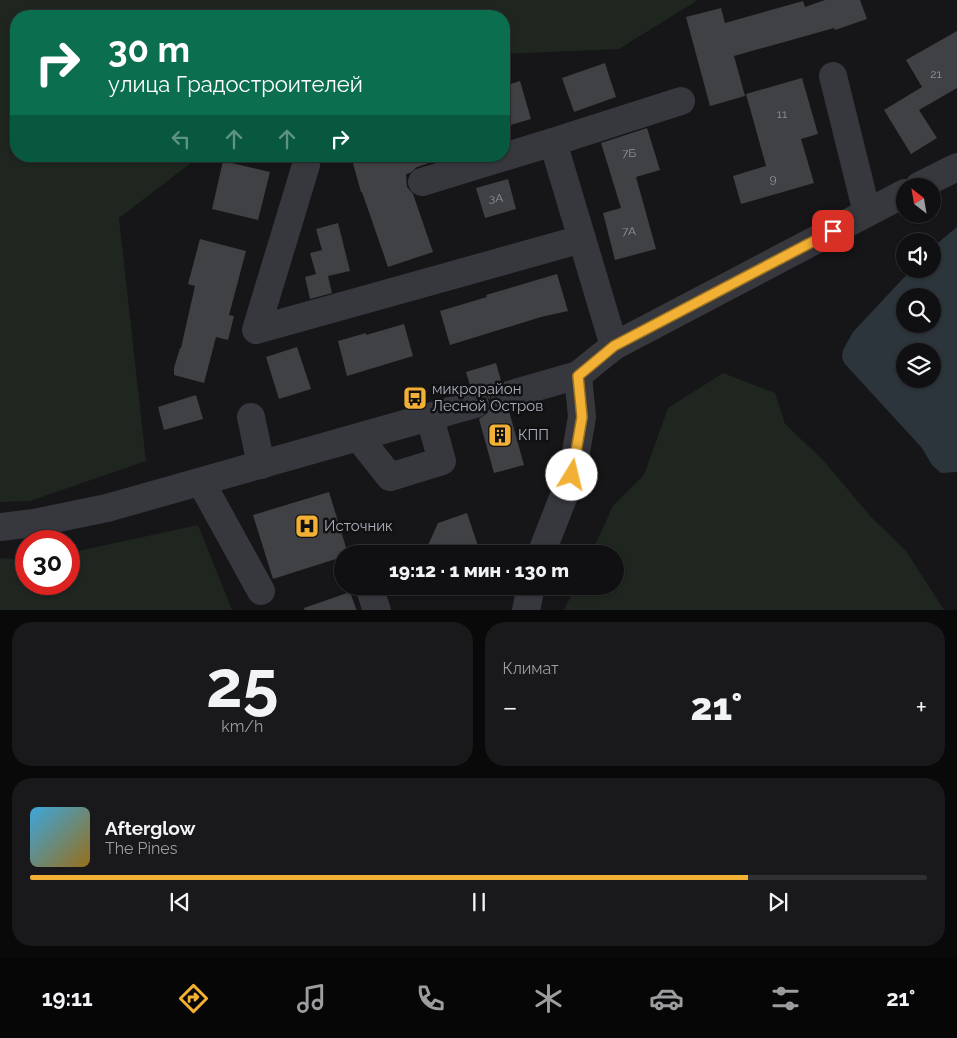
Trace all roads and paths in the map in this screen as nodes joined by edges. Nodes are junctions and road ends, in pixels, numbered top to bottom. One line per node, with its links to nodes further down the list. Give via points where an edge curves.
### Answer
1 (833, 76): 11 (street)
2 (681, 101): 3 (street)
3 (553, 142): 4 (street); 12 (street)
4 (510, 155)
5 (488, 162): 9 (street)
6 (306, 164): 12 (street, via 256,330)
7 (957, 167): 8 (street)
8 (935, 178)
9 (422, 182)
10 (896, 198): 11 (street)
11 (866, 213): 13 (street)
12 (582, 239): 13 (street)
13 (614, 346): 14 (street)
14 (578, 376): 15 (street); 23 (street, via 582,417 572,475)
15 (505, 396)
16 (475, 404): 18 (street)
17 (251, 417): 20 (street)
18 (430, 418): 19 (street); 19 (street, via 442,461 390,477)
19 (359, 438): 20 (street)
20 (261, 465): 21 (street)
21 (191, 484): 22 (street, via 71,516); 24 (street)
22 (0, 526)
23 (545, 545)
24 (261, 591)
25 (372, 595): 27 (street)
26 (529, 595): 28 (street)
27 (377, 610)
28 (526, 610)

